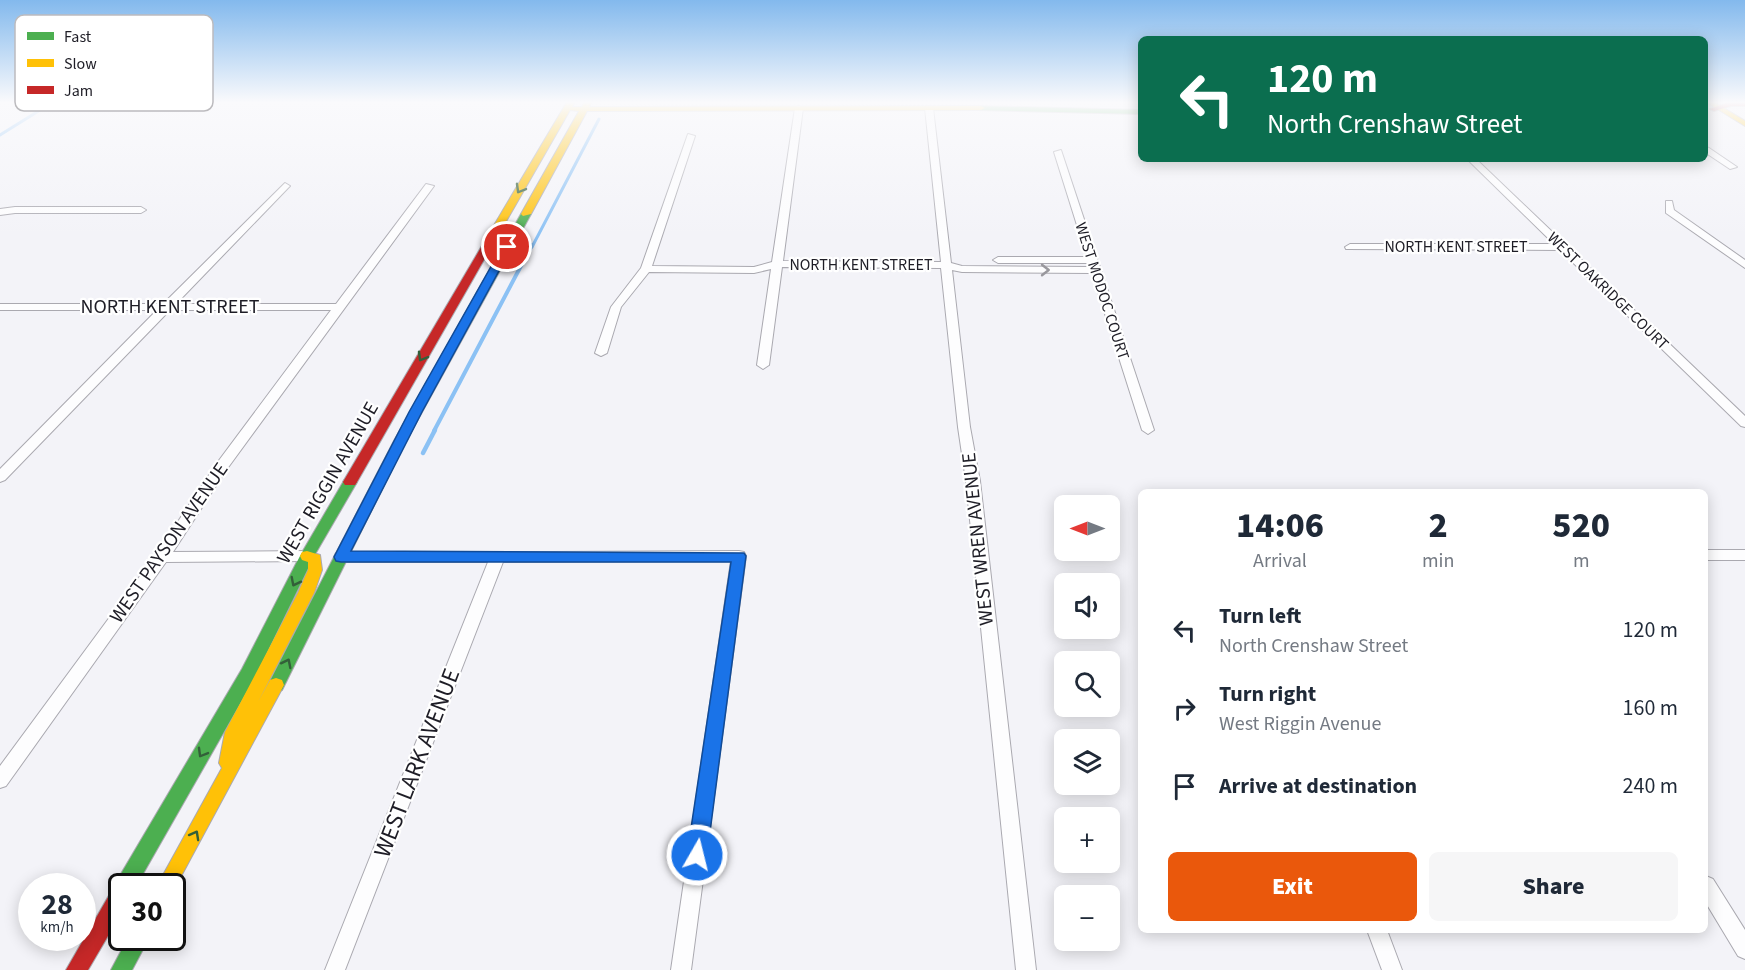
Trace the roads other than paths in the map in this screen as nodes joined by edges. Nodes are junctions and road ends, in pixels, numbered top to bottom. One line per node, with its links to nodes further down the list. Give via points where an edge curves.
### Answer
1 (544, 147): 27 (main road, WEST RIGGIN AVENUE, one-way to 27)
2 (563, 147): 36 (main road, WEST RIGGIN AVENUE, via 419,406)
3 (687, 147): 17 (street)
4 (794, 147): 18 (street)
5 (933, 147): 19 (street, WEST WREN AVENUE)
6 (1708, 151): 9 (street)
7 (1058, 152): 20 (street, WEST MODOC COURT)
8 (1474, 162): 16 (street, WEST OAKRIDGE COURT)
9 (1733, 167)
10 (285, 186): 23 (street)
11 (429, 186): 24 (street, WEST PAYSON AVENUE)
12 (1668, 203): 21 (street, via 1669,211)
13 (141, 210): 14 (street)
14 (0, 212)
15 (1350, 247): 16 (street, NORTH KENT STREET)
16 (1562, 247): 28 (street, WEST OAKRIDGE COURT)
17 (647, 264): 18 (street, NORTH KENT STREET, via 754,270); 25 (street, via 616,307)
18 (777, 264): 19 (street, NORTH KENT STREET); 26 (street)
19 (945, 265): 20 (street, NORTH KENT STREET, via 962,269); 50 (street, WEST WREN AVENUE, via 973,481)
20 (1094, 265): 29 (street, WEST MODOC COURT)
21 (1745, 265)
22 (0, 307): 23 (street, NORTH KENT STREET)
23 (167, 307): 24 (street, NORTH KENT STREET); 30 (street)
24 (340, 307): 35 (street, WEST PAYSON AVENUE, via 210,483)
25 (601, 353)
26 (763, 365)
27 (391, 411): 33 (main road, WEST RIGGIN AVENUE); 36 (main road, via 392,427 334,539 333,549)
28 (1745, 423)
29 (1148, 430)
30 (0, 477)
31 (1708, 555): 32 (street)
32 (1745, 555)
33 (307, 556): 35 (street); 38 (main road, via 315,559 315,570 234,732); 39 (main road, WEST RIGGIN AVENUE, one-way to 39, via 248,674)
34 (498, 556): 36 (street); 48 (street, WEST LARK AVENUE); 49 (street, via 739,556)
35 (162, 557): 37 (street, WEST PAYSON AVENUE)
36 (341, 557): 38 (main road, WEST RIGGIN AVENUE, one-way to 36)
37 (0, 780)
38 (224, 783): 40 (main road, WEST RIGGIN AVENUE, one-way to 38)
39 (133, 873)
40 (174, 873)
41 (1708, 889): 44 (street)
42 (108, 916): 46 (main road)
43 (1378, 933): 51 (street)
44 (1745, 949)
45 (132, 951): 47 (main road)
46 (76, 970)
47 (121, 970)
48 (335, 970)
49 (681, 970)
50 (1026, 970)
51 (1392, 970)

